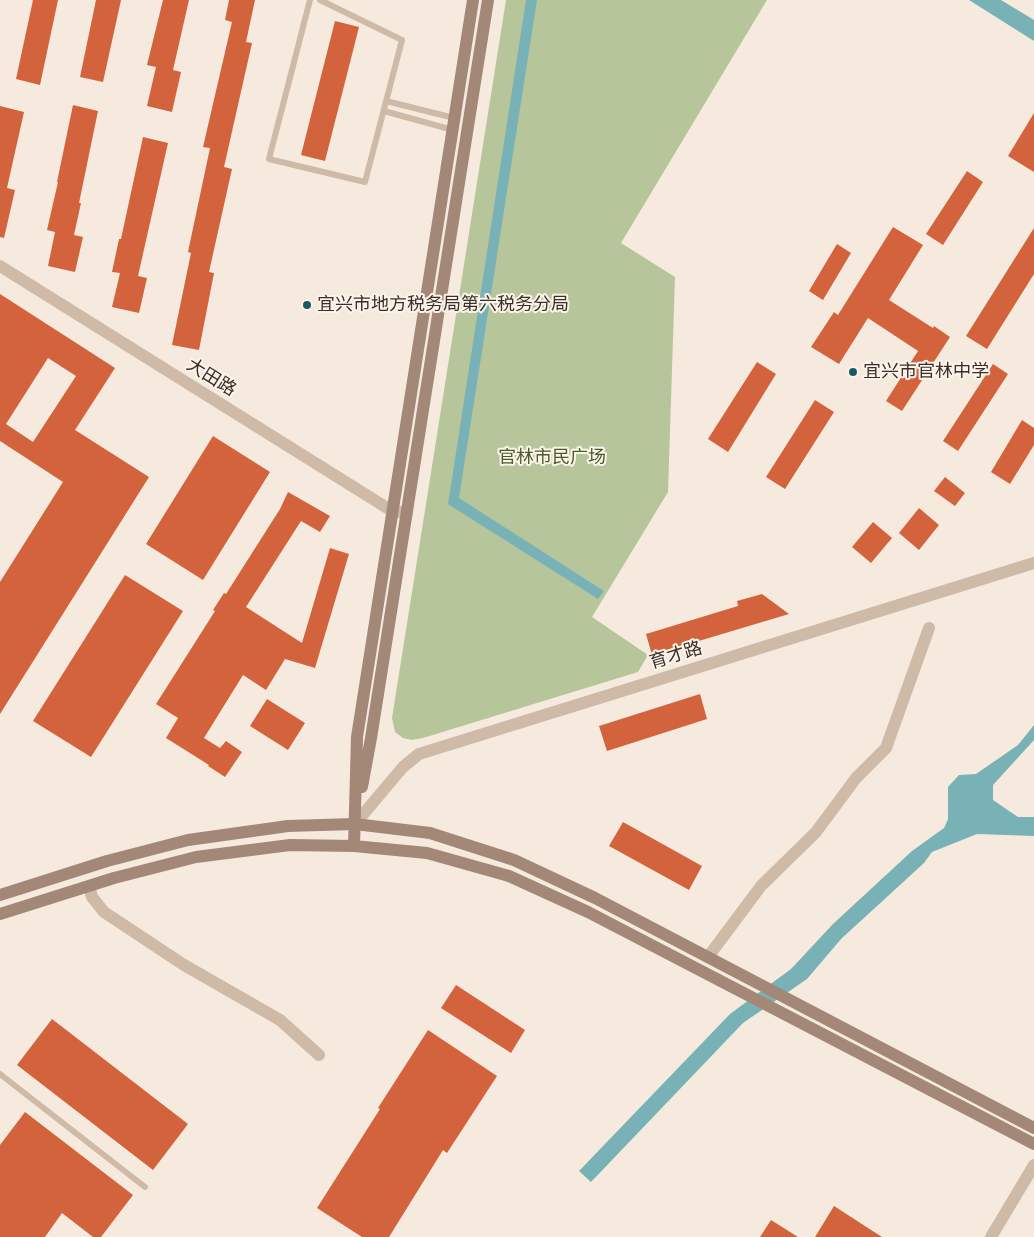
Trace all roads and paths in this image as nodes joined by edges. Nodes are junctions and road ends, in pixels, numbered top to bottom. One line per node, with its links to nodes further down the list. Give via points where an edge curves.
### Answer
1 (310, 0): 6 (lane, via 269,158 365,182)
2 (320, 0): 5 (lane, via 402,40)
3 (473, 0): 7 (main road)
4 (488, 0): 10 (main road)
5 (386, 101): 6 (lane); 7 (lane)
6 (384, 111): 7 (lane)
7 (453, 124): 9 (main road)
8 (0, 266): 9 (street, 大田路)
9 (392, 511): 10 (street, 大田路); 13 (main road, via 357,737)
10 (407, 513): 13 (main road)
11 (1034, 563): 13 (street, 育才路, via 419,754 403,767)
12 (929, 628): 18 (street, via 886,748 856,778 816,832 761,886)
13 (355, 824): 14 (main road); 16 (main road, via 288,826 188,840 107,861); 18 (main road, via 430,834 514,860)
14 (354, 846): 15 (main road, via 290,845 196,857); 22 (main road, via 427,853 508,876 588,912)
15 (89, 886): 17 (main road); 19 (street, via 104,912 280,1020)
16 (0, 895)
17 (0, 914)
18 (708, 957): 21 (main road)
19 (319, 1055)
20 (0, 1074): 24 (lane)
21 (1034, 1128)
22 (1034, 1144)
23 (1034, 1165): 25 (street)
24 (145, 1187)
25 (991, 1237)

